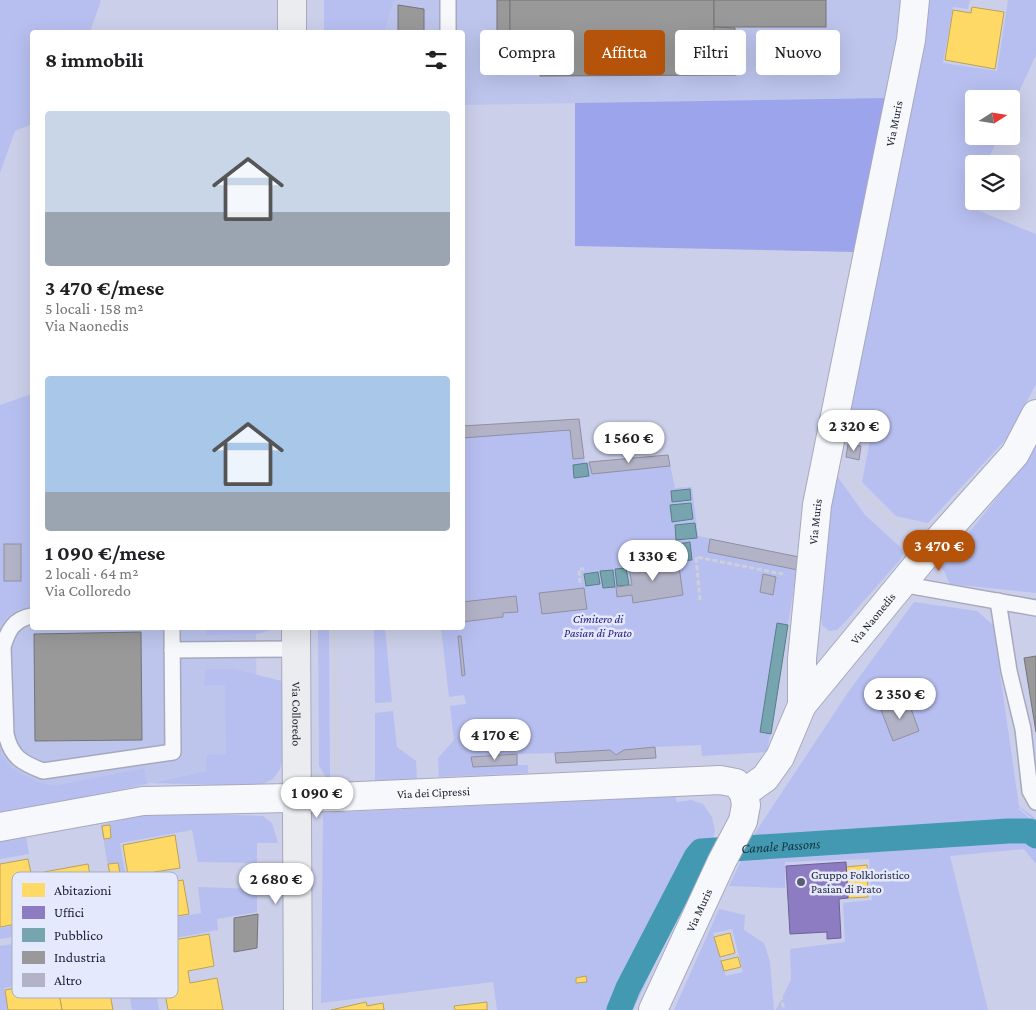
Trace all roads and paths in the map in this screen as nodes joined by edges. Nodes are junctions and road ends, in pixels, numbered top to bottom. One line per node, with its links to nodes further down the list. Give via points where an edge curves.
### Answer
1 (292, 0): 4 (main road)
2 (448, 0): 5 (lane)
3 (915, 0): 7 (street, Via Muris, via 911,40)
4 (292, 30)
5 (448, 30)
6 (1036, 414): 8 (street, Via Naonedis, via 1015,454)
7 (829, 442): 8 (path, via 865,496 894,523); 21 (street, Via Muris, via 810,568 802,659)
8 (933, 546): 12 (street, Via Naonedis)
9 (584, 569): 11 (path, via 579,570)
10 (783, 574): 13 (path, via 696,556)
11 (580, 583)
12 (901, 584): 14 (lane); 21 (street, Via Naonedis)
13 (700, 600)
14 (998, 602): 15 (lane); 25 (lane, via 1009,671 1023,729 1030,791)
15 (1036, 608)
16 (30, 616): 20 (lane, via 15,623 7,633 3,647 6,734 9,748 18,758 43,771 173,752)
17 (172, 630): 20 (lane)
18 (334, 630): 23 (path)
19 (296, 638): 20 (lane); 24 (main road, Via Colloredo)
20 (172, 650)
21 (802, 705): 22 (street, Via Muris, via 780,757 765,778)
22 (744, 793): 23 (street, Via dei Cipressi, via 736,783 720,780); 29 (street, Via Muris, via 746,805 742,822)
23 (336, 797): 24 (street, Via dei Cipressi)
24 (296, 799): 26 (street, Via dei Cipressi, via 142,801); 28 (main road, Via Colloredo)
25 (1036, 802)
26 (0, 827)
27 (779, 988): 30 (path)
28 (298, 1010)
29 (652, 1010)
30 (784, 1010)

